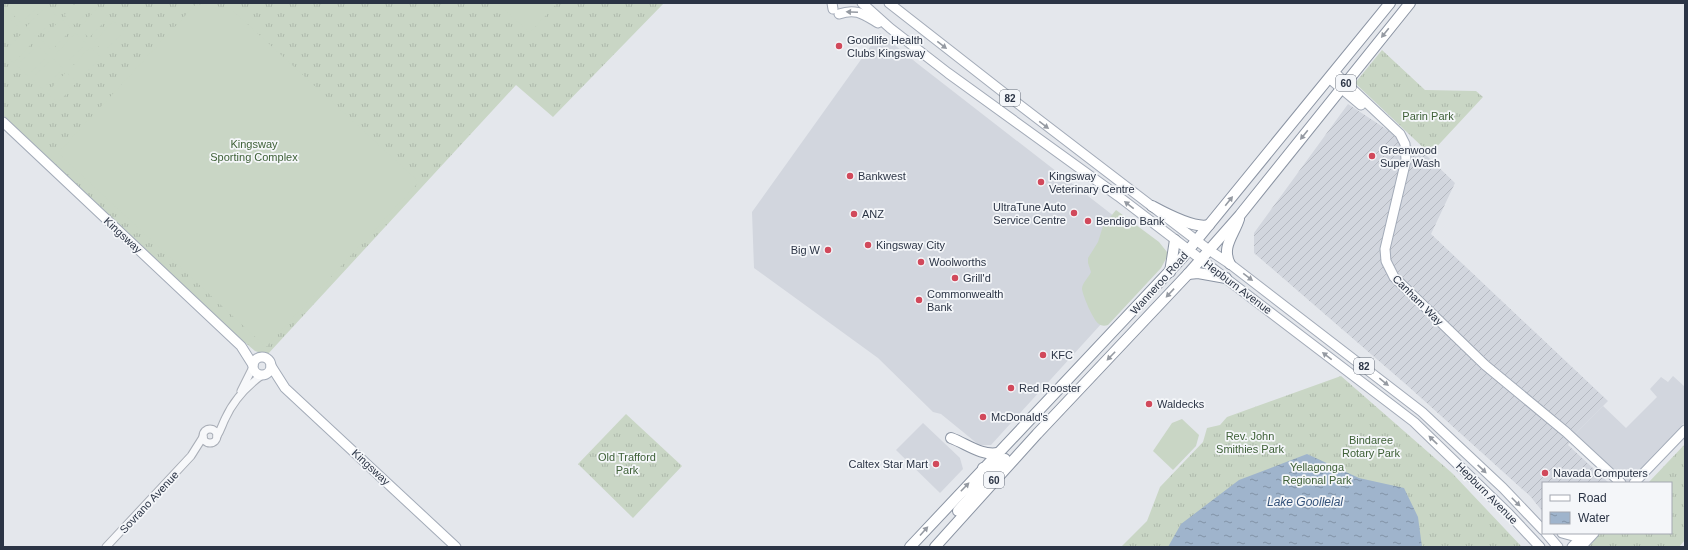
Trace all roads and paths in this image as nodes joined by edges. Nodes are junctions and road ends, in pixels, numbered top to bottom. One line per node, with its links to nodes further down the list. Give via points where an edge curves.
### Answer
1 (862, 3): 6 (main road, Hepburn Avenue / 82)
2 (889, 3): 10 (main road, Hepburn Avenue / 82, one-way to 10)
3 (1390, 3): 7 (highway, Wanneroo Road / 60)
4 (1410, 3): 8 (highway, Wanneroo Road / 60, one-way to 8)
5 (835, 9): 6 (main road, one-way to 5, via 863,13)
6 (890, 28): 13 (main road, Hepburn Avenue / 82, one-way to 6)
7 (1331, 75): 8 (main road, Canham Way); 12 (highway, Wanneroo Road / 60, one-way to 7)
8 (1343, 86): 11 (highway, Wanneroo Road / 60, one-way to 11); 43 (main road, Canham Way, via 1394,136 1400,147 1400,163 1380,245 1382,264 1390,281 1482,370 1567,441); 44 (main road, Canham Way, via 1400,134 1405,144 1406,160 1385,249 1386,261 1394,277 1485,365 1566,432)
9 (3, 122): 24 (main road, Kingsway)
10 (1152, 206): 12 (highway, via 1173,217); 14 (main road, Hepburn Avenue / 82)
11 (1240, 215): 16 (highway, Wanneroo Road / 60); 18 (highway, via 1226,248)
12 (1209, 226): 14 (highway, Wanneroo Road / 60)
13 (1175, 240): 15 (main road, Hepburn Avenue / 82); 19 (highway)
14 (1197, 241): 15 (highway, Wanneroo Road / 60); 16 (main road, Hepburn Avenue / 82)
15 (1188, 250): 17 (main road, Hepburn Avenue / 82); 19 (highway, Wanneroo Road / 60)
16 (1209, 250): 17 (highway, Wanneroo Road / 60); 18 (main road, Hepburn Avenue / 82)
17 (1201, 259): 20 (highway, Wanneroo Road / 60); 21 (main road, Hepburn Avenue / 82)
18 (1230, 264): 47 (main road, Hepburn Avenue / 82, one-way to 47, via 1422,412)
19 (1170, 272): 23 (highway, Wanneroo Road / 60)
20 (1188, 274): 21 (highway, via 1198,273); 22 (highway, Wanneroo Road / 60, one-way to 22)
21 (1226, 278): 60 (main road, Hepburn Avenue / 82, one-way to 21, via 1414,422)
22 (1138, 328): 23 (highway, via 1136,323 1131,323 1117,337); 31 (highway, Wanneroo Road / 60, one-way to 31)
23 (1103, 343): 40 (highway, Wanneroo Road / 60)
24 (242, 348): 25 (main road, Kingsway); 26 (main road, Kingsway)
25 (262, 357): 26 (main road, via 256,359); 27 (main road, Kingsway, via 268,359)
26 (253, 366): 28 (main road, Kingsway, via 255,372); 30 (street)
27 (271, 366): 28 (main road); 29 (main road, Kingsway)
28 (263, 375): 29 (main road, Kingsway); 30 (street, via 253,381)
29 (285, 388): 56 (main road, Kingsway)
30 (239, 396): 32 (street)
31 (1062, 408): 42 (highway, via 1050,411 997,468); 59 (highway, Wanneroo Road / 60)
32 (225, 418): 33 (street); 35 (street)
33 (210, 429): 35 (street, via 215,431); 36 (street, via 204,431)
34 (1685, 430): 45 (main road)
35 (217, 436): 39 (street, via 214,442)
36 (203, 437): 39 (street, via 205,442); 41 (street, Sovrano Avenue)
37 (951, 438): 40 (highway, via 988,454)
38 (1685, 438): 46 (main road)
39 (209, 443): 41 (street, Sovrano Avenue)
40 (998, 453): 42 (highway, Wanneroo Road / 60)
41 (191, 456): 55 (street, Sovrano Avenue)
42 (983, 468): 57 (highway, Wanneroo Road / 60, one-way to 42); 58 (highway, via 978,486 935,537)
43 (1611, 482)
44 (1620, 482)
45 (1635, 482)
46 (1643, 482)
47 (1530, 516): 48 (main road); 49 (main road, Hepburn Avenue / 82)
48 (1542, 522)
49 (1542, 529)
50 (1547, 534): 61 (main road)
51 (1566, 534): 52 (main road)
52 (1584, 534): 62 (main road)
53 (1593, 534): 63 (main road)
54 (1597, 534): 64 (main road)
55 (106, 547)
56 (456, 547)
57 (910, 547)
58 (930, 547)
59 (935, 547)
60 (1540, 547)
61 (1558, 547)
62 (1572, 547)
63 (1581, 547)
64 (1587, 547)

